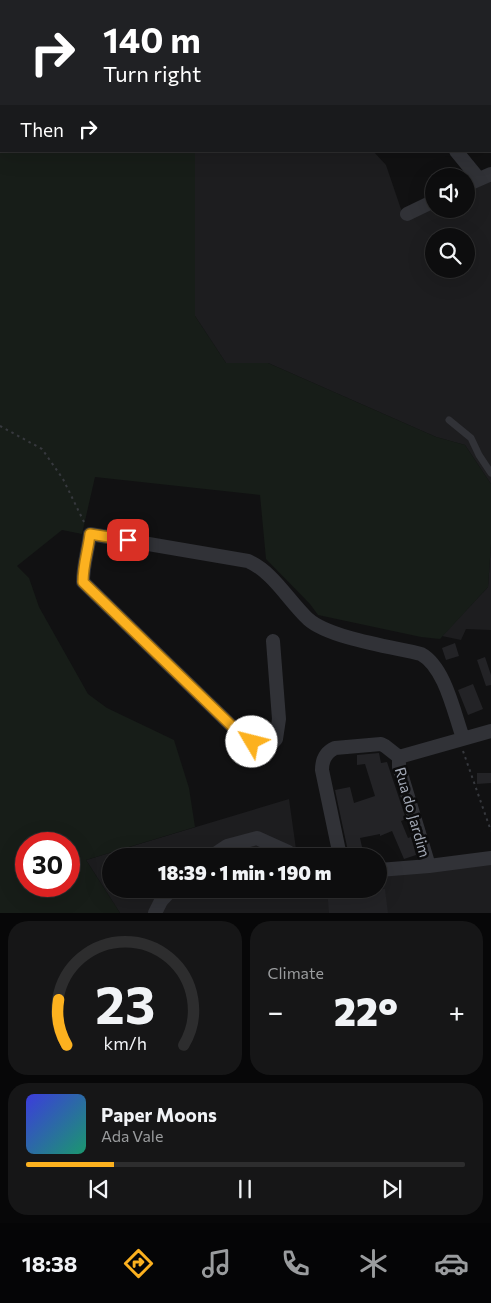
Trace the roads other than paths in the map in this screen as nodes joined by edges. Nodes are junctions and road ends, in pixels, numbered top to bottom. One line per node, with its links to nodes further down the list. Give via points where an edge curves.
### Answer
1 (458, 152): 2 (street)
2 (479, 179)
3 (425, 206): 4 (street)
4 (408, 214)
5 (449, 420): 6 (lane, via 471,438)
6 (491, 473)
7 (273, 641): 9 (street, via 279,719 276,739 265,750 239,733 83,582 90,534 248,561 265,572 317,625 341,635 427,657 440,673)
8 (491, 731): 9 (street)
9 (464, 738): 10 (street)
10 (399, 757): 13 (street, via 381,744 335,748 326,756 322,770); 15 (street, Rua do Jardim, via 399,768)
11 (225, 848): 12 (street, via 257,838)
12 (279, 848)
13 (338, 848)
14 (491, 858): 15 (street)
15 (429, 866): 16 (street)
16 (387, 869)
17 (164, 898): 18 (street)
18 (155, 913)

